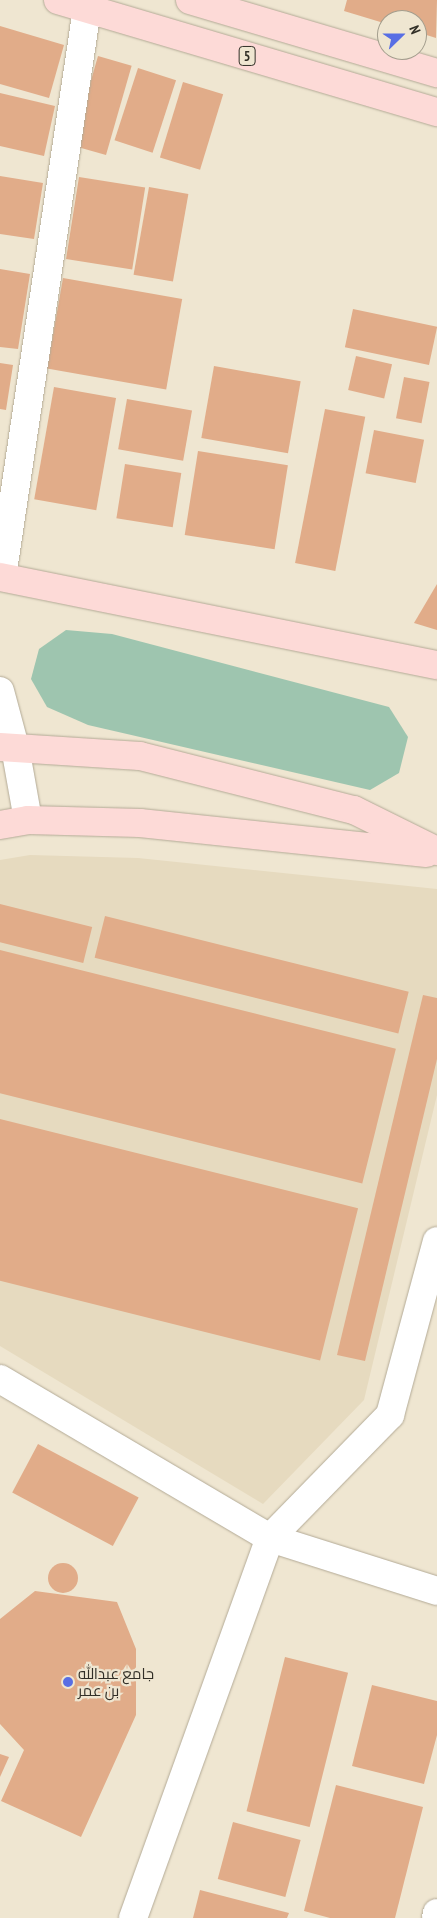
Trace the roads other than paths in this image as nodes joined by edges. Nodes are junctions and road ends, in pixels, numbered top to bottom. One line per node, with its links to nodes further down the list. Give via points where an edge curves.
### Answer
1 (58, 0): 3 (main road, 5)
2 (190, 0): 4 (main road)
3 (87, 9): 5 (main road, 5); 6 (street)
4 (437, 73)
5 (437, 112)
6 (1, 577): 7 (main road)
7 (437, 664)
8 (0, 691): 9 (street)
9 (7, 747): 10 (street); 12 (main road, via 140,756 354,810)
10 (28, 820): 11 (main road); 12 (main road, via 140,823)
11 (0, 825)
12 (437, 853)
13 (437, 1241): 15 (street, via 390,1415)
14 (0, 1379): 15 (street)
15 (270, 1538): 16 (street); 18 (street)
16 (437, 1592)
17 (437, 1913): 19 (street)
18 (133, 1918)
19 (436, 1918)

